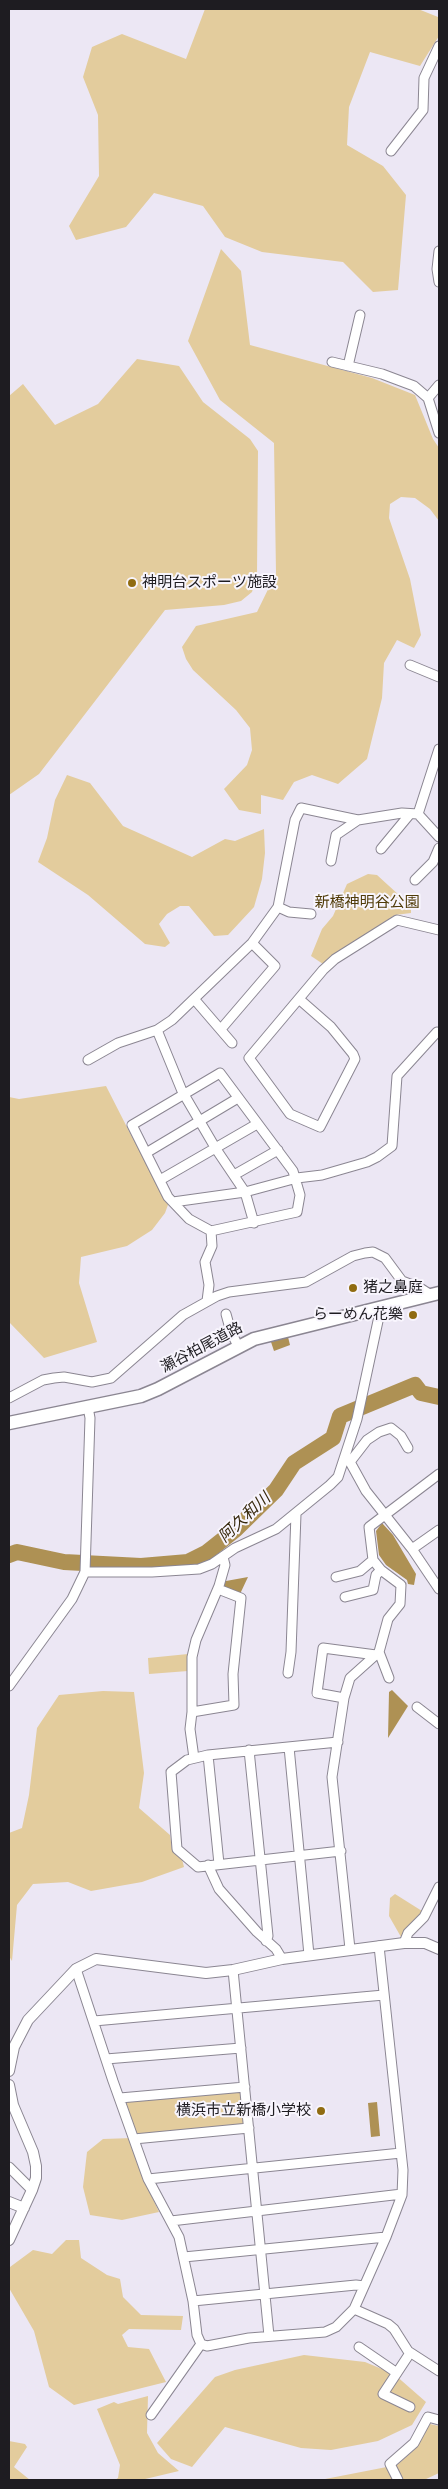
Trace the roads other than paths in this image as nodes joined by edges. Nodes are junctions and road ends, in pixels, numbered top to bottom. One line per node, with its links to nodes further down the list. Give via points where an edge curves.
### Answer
1 (439, 46): 2 (street, via 424,78 423,110)
2 (391, 152)
3 (439, 251): 4 (street)
4 (439, 282)
5 (360, 315): 7 (street)
6 (332, 362): 7 (street)
7 (348, 366): 9 (street, via 414,386)
8 (439, 385): 9 (street)
9 (428, 398): 10 (street)
10 (439, 433)
11 (410, 665): 12 (street)
12 (439, 677)
13 (439, 749): 14 (street)
14 (414, 814): 15 (street, via 381,815); 16 (street); 18 (street)
15 (358, 820): 19 (street, via 336,835); 21 (street, via 301,808 295,820)
16 (439, 837)
17 (439, 848): 20 (street, via 433,862)
18 (381, 849)
19 (331, 861)
20 (415, 880)
21 (278, 907): 22 (street, via 289,912); 24 (street)
22 (311, 914)
23 (439, 930): 25 (street, via 403,920 392,921 330,962)
24 (252, 943): 26 (street); 27 (street, via 274,966)
25 (299, 999): 25 (street, via 249,1058 290,1114 320,1127 355,1059 331,1027)
26 (195, 1000): 27 (street); 28 (street)
27 (221, 1029): 30 (street)
28 (157, 1030): 31 (street, via 118,1043); 32 (street)
29 (437, 1032): 40 (street, via 397,1076 392,1146 367,1162 322,1175)
30 (232, 1043)
31 (88, 1060)
32 (185, 1095): 33 (street, via 220,1072); 34 (street); 38 (street, via 132,1126)
33 (238, 1098): 34 (street); 35 (street)
34 (200, 1122): 36 (street); 38 (street)
35 (257, 1124): 36 (street); 37 (street)
36 (216, 1149): 39 (street); 41 (street)
37 (278, 1150): 39 (street); 40 (street)
38 (146, 1153): 41 (street)
39 (234, 1175): 42 (street)
40 (297, 1178): 42 (street); 44 (street, via 300,1195 297,1212)
41 (160, 1180): 43 (street)
42 (245, 1192): 43 (street); 44 (street)
43 (173, 1202): 45 (street, via 189,1219)
44 (254, 1223): 45 (street)
45 (210, 1231): 47 (street, via 212,1246 205,1262 209,1286)
46 (435, 1294): 47 (street, via 402,1281 391,1263 373,1252 353,1256 306,1282 229,1292); 48 (main road, 瀬谷柏尾道路)
47 (207, 1301): 51 (street, via 184,1315 111,1378 92,1382 64,1377 43,1380)
48 (381, 1307): 50 (main road, 瀬谷柏尾道路, via 280,1331); 55 (street)
49 (226, 1314): 50 (street)
50 (238, 1346): 52 (main road, 瀬谷柏尾道路, via 141,1396)
51 (9, 1398)
52 (88, 1407): 53 (main road, 瀬谷柏尾道路); 63 (street)
53 (9, 1423)
54 (408, 1448): 55 (street, via 391,1428 367,1440)
55 (347, 1461): 57 (street, via 338,1477); 58 (street)
56 (439, 1474): 58 (street)
57 (296, 1514): 61 (street, via 276,1529); 70 (street)
58 (385, 1515): 60 (street); 62 (street, via 370,1527)
59 (439, 1530): 60 (street)
60 (412, 1549): 67 (street)
61 (223, 1557): 63 (street, via 199,1569 180,1572); 66 (street, via 226,1565)
62 (373, 1560): 64 (street); 65 (street, via 360,1571)
63 (85, 1569): 72 (street, via 72,1599)
64 (381, 1570): 68 (street, via 376,1575 373,1590); 69 (street, via 401,1585 400,1604 388,1619)
65 (336, 1577)
66 (218, 1589): 75 (street, via 192,1657); 75 (street, via 241,1598 233,1674 234,1705)
67 (439, 1589)
68 (345, 1597)
69 (377, 1654): 71 (street); 73 (street, via 350,1678); 73 (street, via 323,1648 317,1693)
70 (288, 1673)
71 (389, 1678)
72 (9, 1686)
73 (344, 1698): 77 (street)
74 (417, 1707): 76 (street)
75 (192, 1712): 81 (street, via 190,1729)
76 (439, 1724)
77 (338, 1742): 78 (street); 82 (street, via 332,1777)
78 (289, 1747): 79 (street); 83 (street)
79 (248, 1750): 80 (street); 84 (street)
80 (208, 1755): 81 (street); 85 (street)
81 (194, 1758): 86 (street, via 170,1772 177,1849 198,1867)
82 (342, 1851): 83 (street); 92 (street)
83 (300, 1856): 84 (street); 93 (street)
84 (260, 1860): 85 (street); 88 (street)
85 (219, 1864): 86 (street)
86 (208, 1866): 88 (street, via 219,1889)
87 (439, 1887): 89 (street, via 424,1917 408,1933)
88 (266, 1941): 94 (street)
89 (404, 1943): 90 (street); 91 (street, via 425,1943)
90 (380, 1946): 92 (street); 97 (street)
91 (439, 1949)
92 (350, 1950): 93 (street)
93 (309, 1955): 94 (street)
94 (282, 1959): 96 (street)
95 (76, 1969): 96 (street, via 96,1958 206,1973); 99 (street); 102 (street, via 28,2020 14,2047)
96 (233, 1970): 98 (street)
97 (384, 1994): 98 (street); 108 (street)
98 (237, 2008): 99 (street); 100 (street)
99 (94, 2021): 101 (street)
100 (241, 2048): 101 (street); 104 (street)
101 (106, 2059): 105 (street)
102 (9, 2071)
103 (9, 2085): 112 (street, via 13,2105 33,2152 36,2166)
104 (245, 2087): 105 (street); 106 (street)
105 (120, 2098): 107 (street)
106 (249, 2128): 107 (street); 110 (street)
107 (134, 2139): 111 (street)
108 (401, 2153): 110 (street); 113 (street)
109 (9, 2167): 112 (street)
110 (254, 2168): 111 (street); 116 (street)
111 (148, 2179): 117 (street)
112 (32, 2190): 115 (street)
113 (402, 2194): 116 (street); 118 (street)
114 (9, 2202): 115 (street)
115 (24, 2208): 119 (street)
116 (258, 2210): 117 (street); 120 (street)
117 (171, 2220): 121 (street)
118 (386, 2237): 120 (street); 122 (street)
119 (9, 2240)
120 (261, 2250): 121 (street); 123 (street)
121 (184, 2258): 124 (street)
122 (364, 2286): 123 (street); 125 (street)
123 (265, 2294): 124 (street); 126 (street)
124 (193, 2301): 127 (street)
125 (354, 2309): 126 (street, via 336,2327 325,2332); 129 (street, via 388,2324)
126 (269, 2336): 127 (street, via 207,2346)
127 (201, 2344): 133 (street)
128 (358, 2346): 131 (street)
129 (410, 2353): 130 (street); 131 (street)
130 (439, 2371)
131 (397, 2373): 132 (street, via 383,2394)
132 (410, 2407)
133 (151, 2415)
134 (439, 2420): 135 (street, via 425,2414 414,2443 390,2464)
135 (398, 2480)

